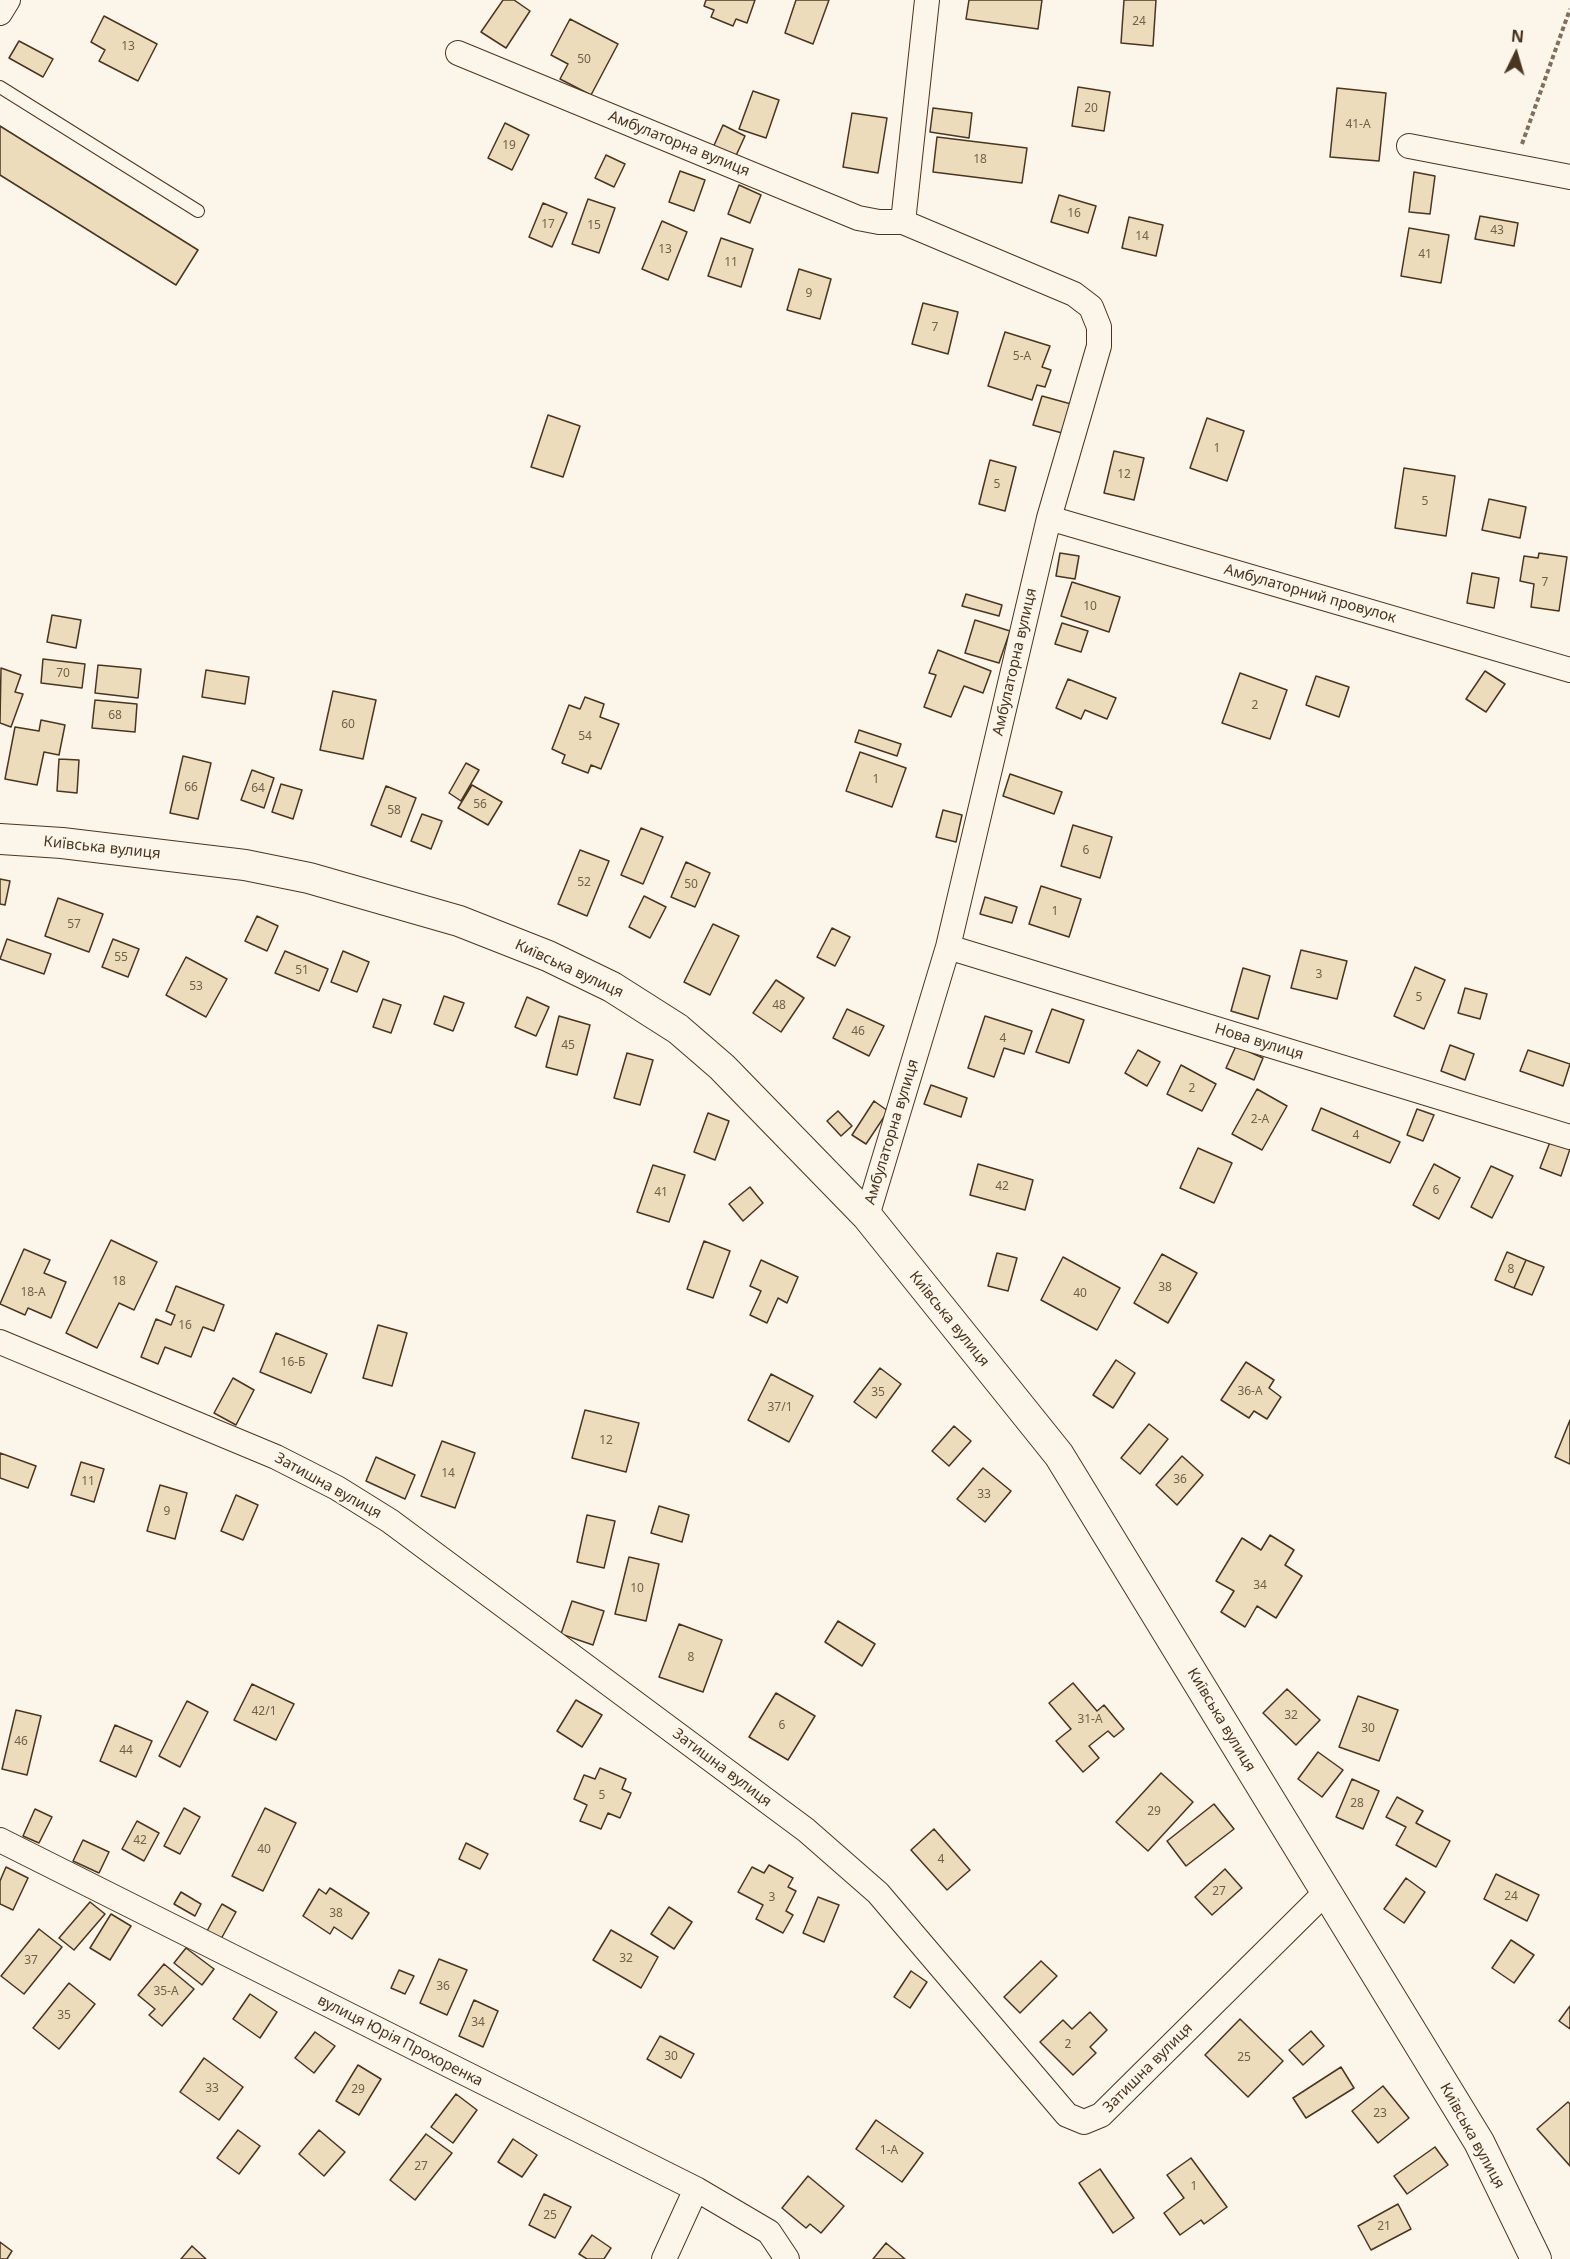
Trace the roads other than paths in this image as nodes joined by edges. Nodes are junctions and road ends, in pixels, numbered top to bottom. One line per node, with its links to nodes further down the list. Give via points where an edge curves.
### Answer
1 (8, 0): 3 (street)
2 (927, 0): 9 (street)
3 (0, 13)
4 (458, 53): 9 (street, Амбулаторна вулиця, via 858,218)
5 (0, 87): 8 (lane)
6 (1409, 146): 7 (street)
7 (1570, 177)
8 (198, 212)
9 (903, 222): 10 (street, Амбулаторна вулиця, via 1074,294 1091,306 1099,327 1099,346)
10 (1049, 518): 11 (street, Амбулаторний провулок); 13 (street, Амбулаторна вулиця)
11 (1570, 670)
12 (0, 839): 15 (street, Київська вулиця, via 148,852 309,878 459,921 548,956 612,987 678,1029 722,1067)
13 (948, 947): 14 (street, Нова вулиця); 15 (street, Амбулаторна вулиця)
14 (1570, 1137)
15 (867, 1216): 18 (street, Київська вулиця, via 1059,1455)
16 (0, 1342): 18 (street, Затишна вулиця, via 276,1457 390,1521 806,1830 878,1893 1067,2115 1084,2122 1101,2115)
17 (0, 1840): 19 (street, вулиця Юрія Прохоренка)
18 (1326, 1892): 22 (street, Київська вулиця, via 1479,2142)
19 (696, 2189): 20 (street); 21 (street, вулиця Юрія Прохоренка, via 769,2232)
20 (664, 2259)
21 (787, 2259)
22 (1536, 2259)

